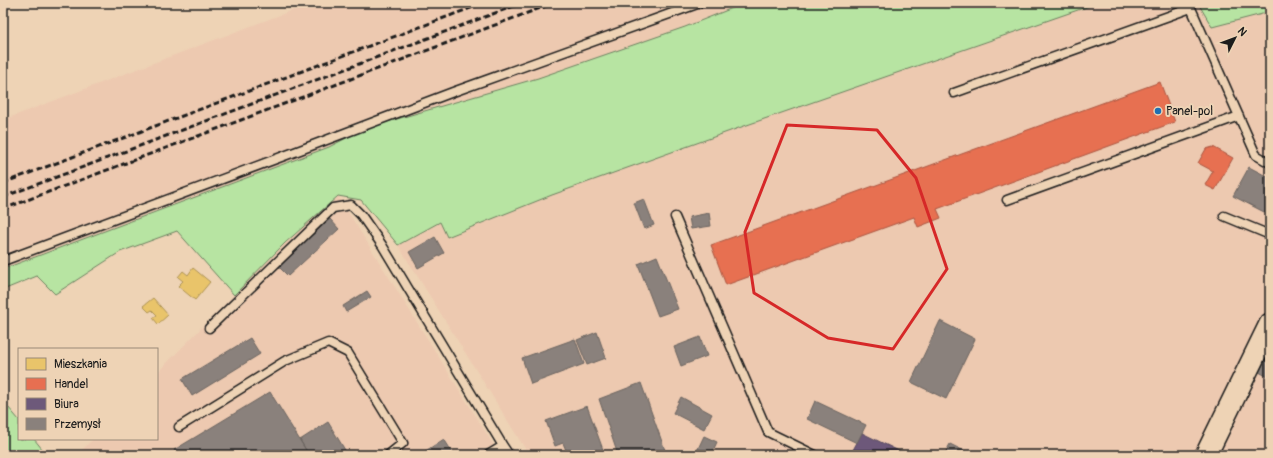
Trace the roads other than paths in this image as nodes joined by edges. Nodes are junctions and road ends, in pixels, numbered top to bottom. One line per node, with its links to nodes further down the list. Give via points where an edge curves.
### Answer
1 (700, 3): 9 (lane, via 453,92)
2 (954, 93): 3 (lane, via 1191,8)
3 (1239, 116): 4 (lane, via 1256,155); 5 (lane)
4 (1270, 163)
5 (1007, 200)
6 (1224, 216): 8 (lane)
7 (675, 217): 17 (lane, via 768,432)
8 (1270, 235)
9 (3, 261)
10 (209, 328): 13 (lane, via 333,208 351,205 382,245)
11 (1268, 334): 18 (street)
12 (179, 427): 14 (lane, via 285,361 328,342 348,352 403,443)
13 (504, 446): 15 (lane); 16 (lane)
14 (388, 455)
15 (488, 455)
16 (509, 455)
17 (815, 455)
18 (1206, 455)

